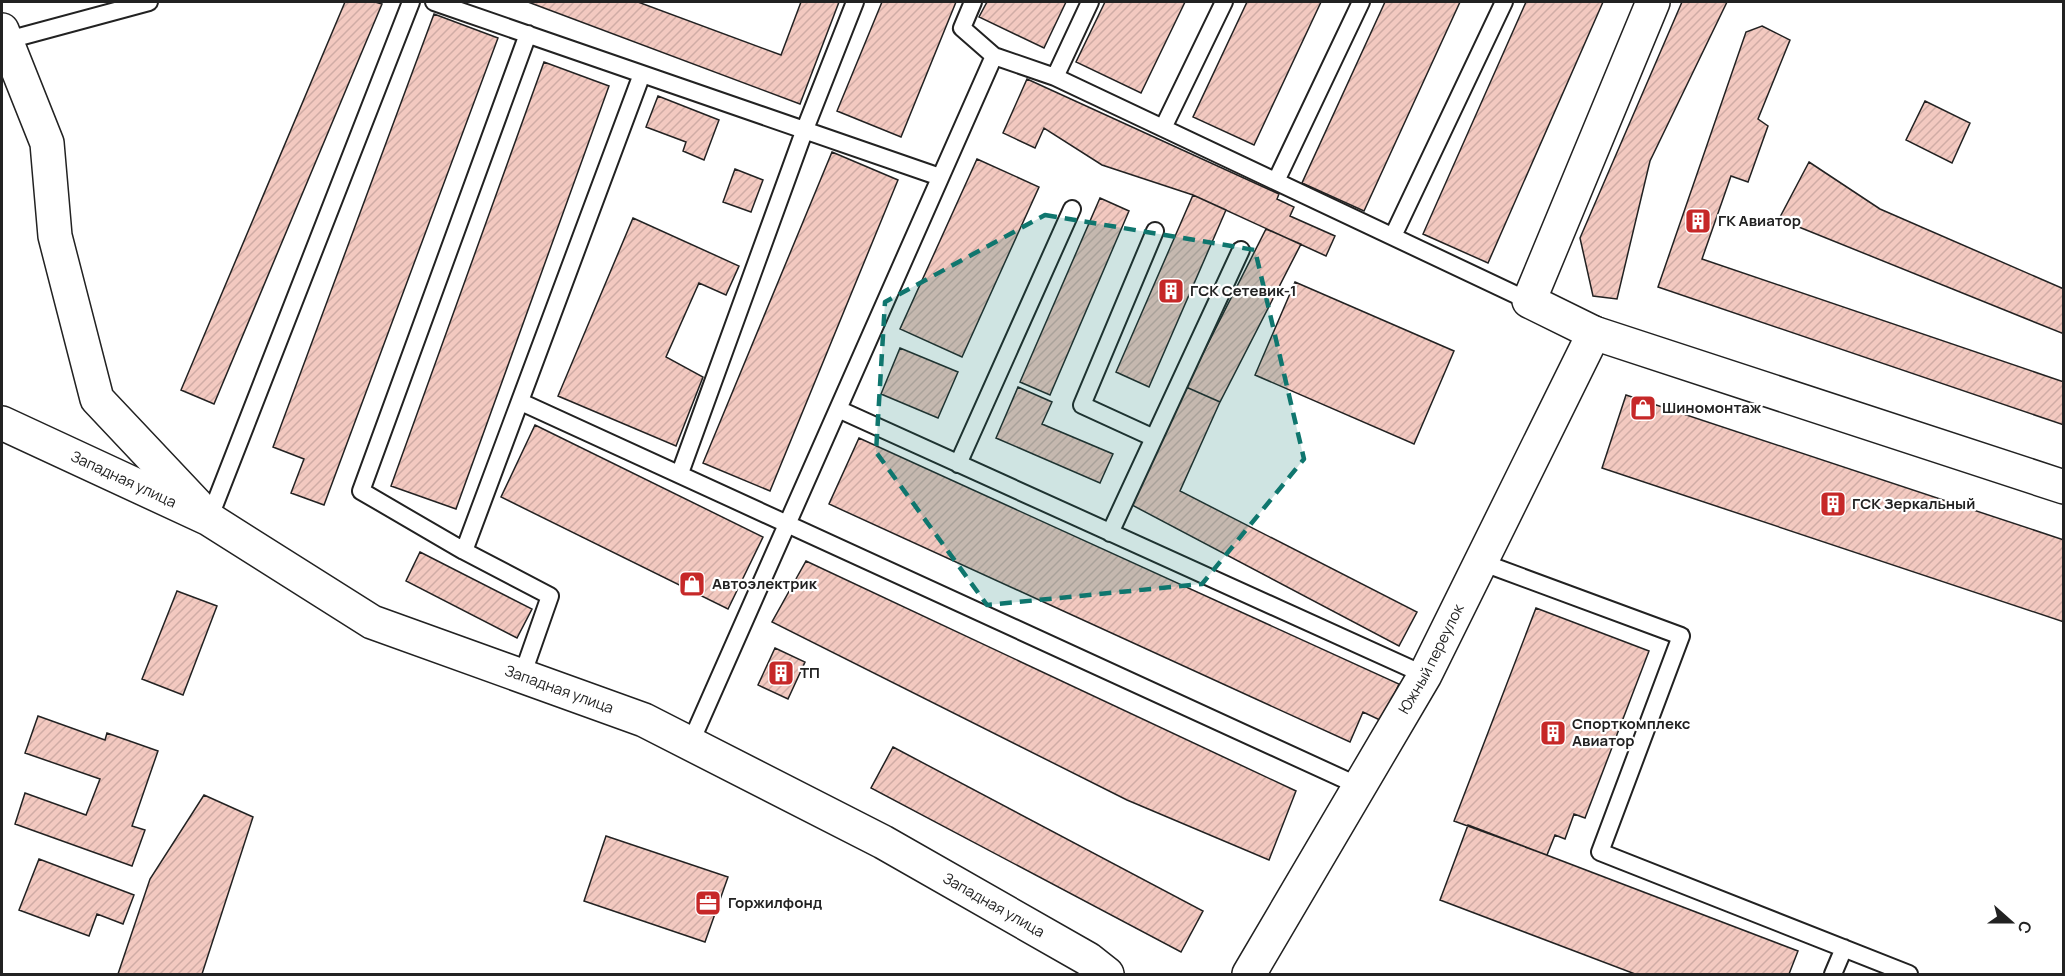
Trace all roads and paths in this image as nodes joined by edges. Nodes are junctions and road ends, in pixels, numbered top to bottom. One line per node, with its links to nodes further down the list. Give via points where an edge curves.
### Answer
1 (149, 2): 12 (lane)
2 (411, 2): 33 (lane)
3 (434, 2): 11 (lane)
4 (855, 2): 17 (lane)
5 (974, 2): 13 (lane, via 962,28)
6 (1090, 2): 15 (lane)
7 (1224, 2): 16 (lane)
8 (1361, 2): 19 (lane)
9 (1504, 2): 22 (lane)
10 (1653, 2): 24 (street)
11 (528, 34): 14 (lane); 36 (lane, via 362,491)
12 (5, 35): 33 (street, via 47,143 55,236 97,399)
13 (994, 56): 15 (lane); 18 (lane)
14 (642, 74): 17 (lane); 26 (lane)
15 (1055, 77): 16 (lane)
16 (1163, 128): 19 (lane)
17 (805, 129): 18 (lane); 31 (lane)
18 (940, 177): 27 (lane)
19 (1276, 181): 22 (lane)
20 (1072, 209): 30 (lane)
21 (1155, 231): 29 (lane, via 1082,405)
22 (1393, 236): 24 (lane)
23 (1240, 250): 29 (lane)
24 (1529, 301): 25 (street)
25 (1594, 333): 32 (street); 37 (street, Южный переулок)
26 (521, 402): 31 (lane); 36 (lane)
27 (838, 409): 30 (lane); 34 (lane)
28 (2, 423): 33 (street, Западная улица)
29 (1154, 438): 35 (lane)
30 (958, 464): 35 (lane)
31 (680, 473): 34 (lane)
32 (2064, 487)
33 (209, 519): 39 (street, Западная улица, via 372,622)
34 (788, 523): 40 (lane); 41 (lane)
35 (1110, 533): 38 (lane)
36 (464, 551): 39 (lane, via 550,596)
37 (1481, 562): 38 (street, Южный переулок); 42 (lane, via 1681,636 1600,852)
38 (1425, 675): 41 (street, Южный переулок)
39 (522, 676): 40 (street, Западная улица, via 644,720)
40 (690, 744): 43 (street, Западная улица, via 883,842 1088,959)
41 (1361, 787): 44 (street, Южный переулок)
42 (1844, 948): 45 (lane); 46 (lane)
43 (1107, 975)
44 (1249, 975)
45 (1833, 975)
46 (1910, 975)

